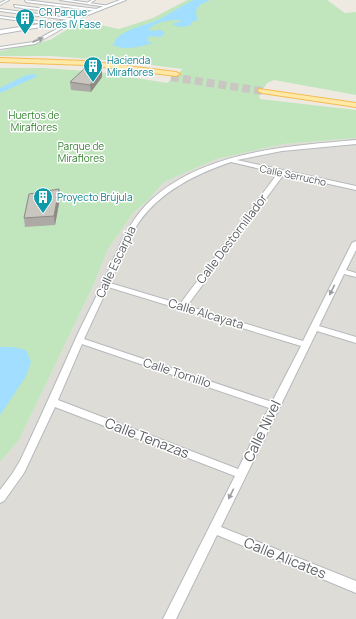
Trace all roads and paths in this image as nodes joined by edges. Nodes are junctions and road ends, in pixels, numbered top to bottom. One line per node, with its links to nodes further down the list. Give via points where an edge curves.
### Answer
1 (8, 0): 8 (street)
2 (62, 0): 6 (street)
3 (94, 0): 7 (street)
4 (124, 0): 10 (street)
5 (27, 1): 9 (street); 13 (street)
6 (76, 1): 7 (street)
7 (88, 3): 10 (street)
8 (0, 4)
9 (15, 6): 12 (street); 15 (street)
10 (107, 6): 13 (street)
11 (0, 10): 12 (street)
12 (6, 10): 15 (street)
13 (97, 10): 15 (street)
14 (0, 17): 16 (street)
15 (79, 18): 16 (street); 18 (street, one-way to 15, via 34,43)
16 (51, 24): 17 (street)
17 (0, 31)
18 (0, 48)
19 (0, 60): 20 (main road, via 86,63 174,75 77,66)
20 (0, 64)
21 (356, 100): 22 (main road, via 264,89)
22 (356, 105)
23 (356, 142): 24 (street, Calle Escarpia, via 288,148)
24 (230, 161): 25 (street, Calle Serrucho); 30 (street, Calle Escarpia, via 188,179 165,192 143,210 129,230)
25 (282, 172): 26 (street, Calle Serrucho); 31 (street, Calle Destornillador)
26 (356, 188)
27 (356, 243): 28 (street, Calle Nivel)
28 (341, 271): 29 (street); 32 (street, Calle Nivel, one-way to 32)
29 (356, 275)
30 (106, 284): 31 (street, Calle Alcayata); 33 (street, Calle Escarpia)
31 (182, 307): 35 (street, Calle Alcayata)
32 (314, 327): 34 (street); 35 (street, Calle Nivel)
33 (79, 340): 36 (street, Calle Escarpia); 37 (street, Calle Tornillo)
34 (356, 340)
35 (305, 344): 37 (street, Calle Nivel)
36 (53, 402): 38 (street, Calle Tenazas); 39 (street, Calle Escarpia, via 19,472)
37 (275, 406): 38 (street, Calle Nivel)
38 (241, 474): 40 (street, Calle Nivel, one-way to 40)
39 (0, 498)
40 (214, 529): 41 (street, Calle Alicates); 42 (street, Calle Nivel)
41 (356, 587)
42 (168, 619)

